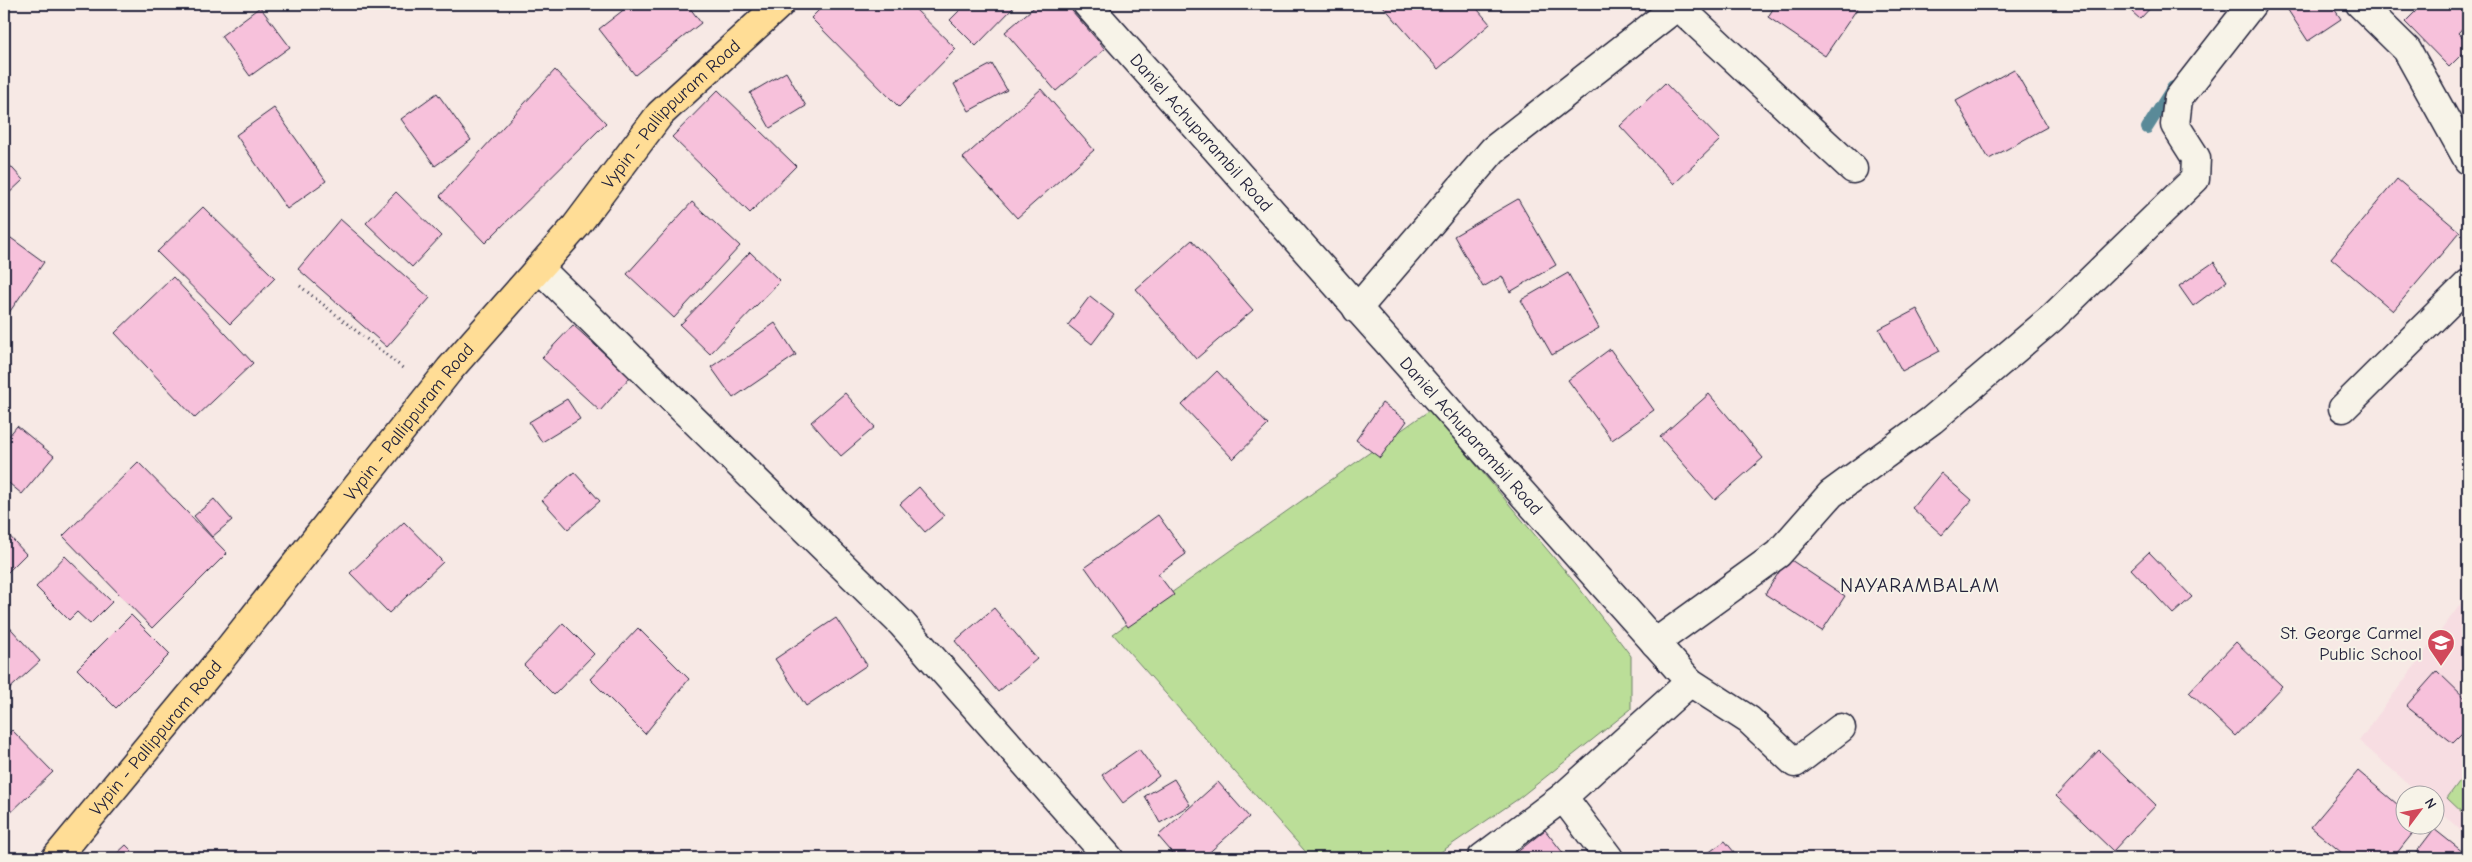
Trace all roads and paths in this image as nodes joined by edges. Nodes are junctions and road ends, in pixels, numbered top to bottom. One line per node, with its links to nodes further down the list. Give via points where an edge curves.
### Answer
1 (780, 4): 8 (main road, Vypin - Pallippuram Road, via 660,114 576,226)
2 (1087, 4): 11 (street, Daniel Achuparambil Road)
3 (2252, 4): 14 (street, via 2178,99 2175,125 2196,158 2195,180 2053,317 1932,420 1831,494 1778,554)
4 (2360, 4): 6 (street, via 2407,50)
5 (1679, 5): 7 (street); 11 (street, via 1492,150)
6 (2468, 160)
7 (1853, 169)
8 (539, 268): 12 (main road, Vypin - Pallippuram Road); 19 (street, via 902,624)
9 (2468, 284): 13 (street)
10 (300, 286): 12 (path)
11 (1357, 309): 14 (street, Daniel Achuparambil Road)
12 (432, 392): 18 (main road, Vypin - Pallippuram Road, via 220,660)
13 (2343, 408)
14 (1655, 643): 15 (street, Daniel Achuparambil Road)
15 (1690, 682): 16 (street, Daniel Achuparambil Road, via 1749,720 1795,763); 17 (street)
16 (1841, 728)
17 (1563, 797): 20 (street); 21 (street)
18 (56, 858)
19 (1109, 858)
20 (1482, 858)
21 (1609, 858)

